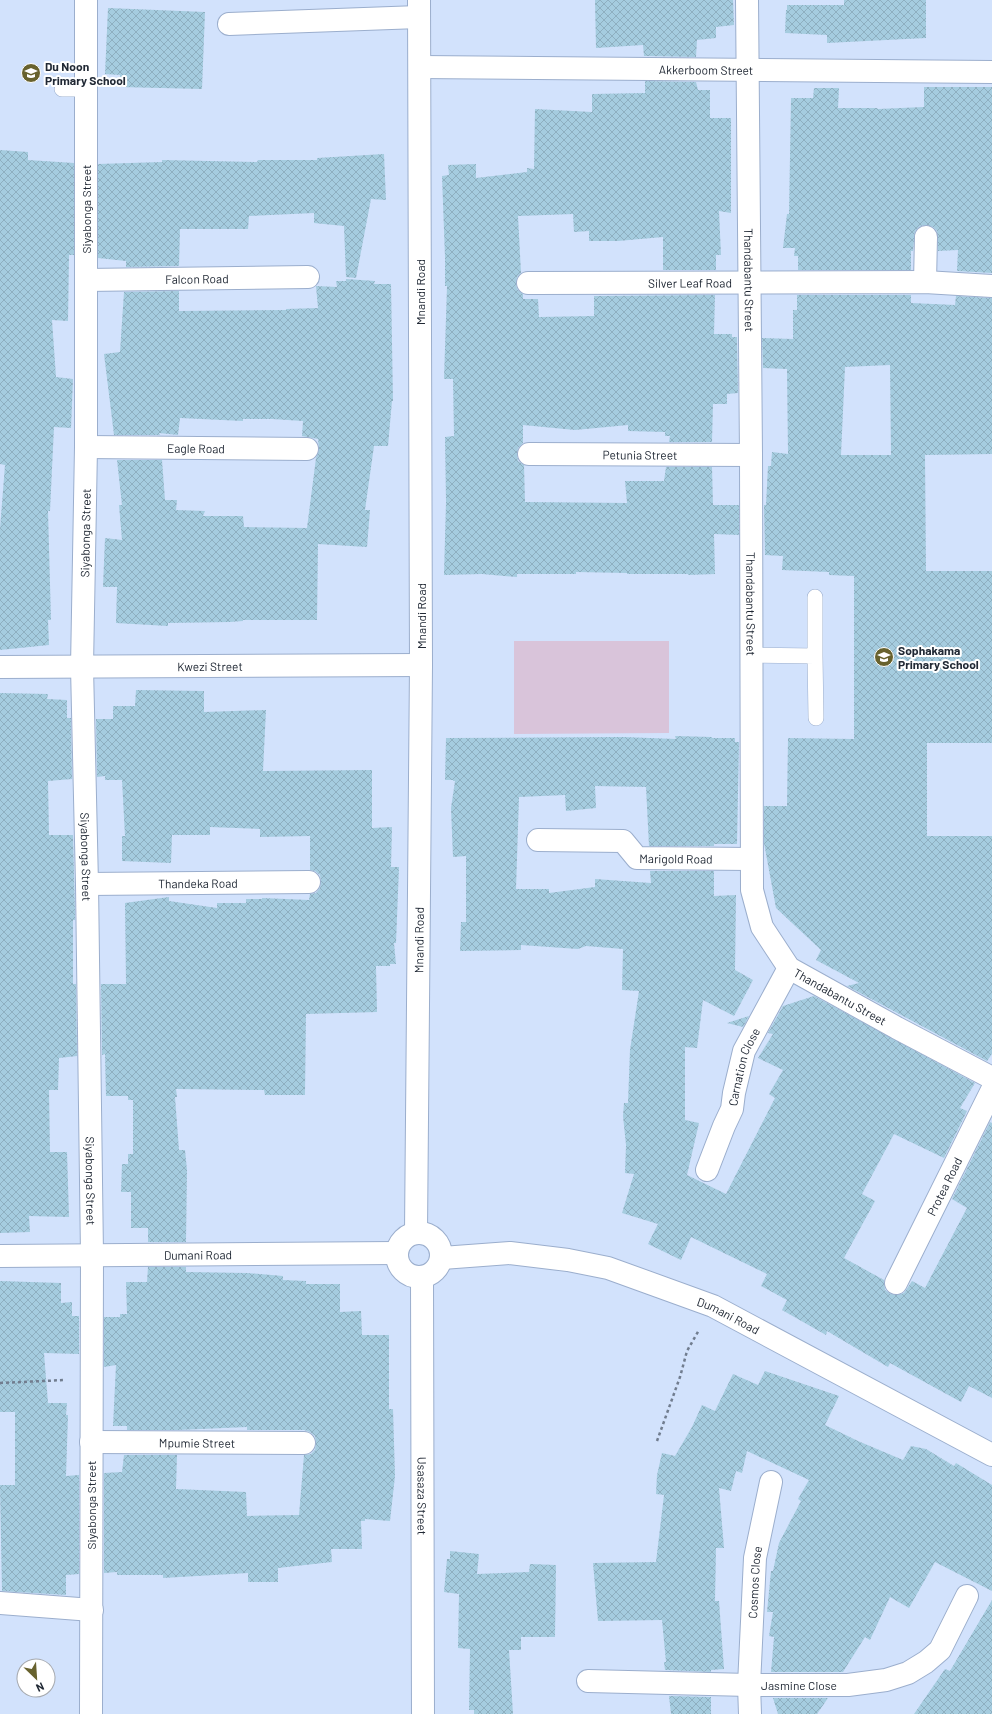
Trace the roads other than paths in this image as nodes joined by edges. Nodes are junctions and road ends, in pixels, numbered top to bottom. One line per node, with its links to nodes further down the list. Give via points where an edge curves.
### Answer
1 (86, 0): 9 (street, Siyabonga Street)
2 (747, 0): 6 (street, Thandabantu Street)
3 (419, 9): 4 (street); 5 (street, Mnandi Road)
4 (229, 24)
5 (420, 67): 6 (street, Akkerboom Street); 24 (street, Mnandi Road)
6 (747, 70): 7 (street, Akkerboom Street); 15 (street, Thandabantu Street)
7 (992, 72)
8 (62, 89): 9 (lane)
9 (86, 89): 12 (street, Siyabonga Street)
10 (926, 237): 13 (street)
11 (308, 277): 12 (street, Falcon Road)
12 (86, 280): 17 (street, Siyabonga Street)
13 (925, 282): 15 (street, Silver Leaf Road); 16 (street, Silver Leaf Road)
14 (528, 283): 15 (street, Silver Leaf Road)
15 (750, 283): 20 (street, Thandabantu Street)
16 (992, 286)
17 (86, 447): 18 (street, Eagle Road); 26 (street, Siyabonga Street)
18 (307, 448)
19 (529, 454): 20 (street, Petunia Street)
20 (751, 455): 22 (street, Thandabantu Street)
21 (815, 597): 23 (lane)
22 (751, 654): 23 (lane); 29 (street, Thandabantu Street)
23 (815, 656): 27 (lane)
24 (421, 665): 26 (street, Kwezi Street); 36 (street, Mnandi Road)
25 (0, 667): 26 (street, Kwezi Street)
26 (82, 667): 31 (street, Siyabonga Street)
27 (816, 718)
28 (538, 840): 29 (street, Marigold Road, via 623,841 637,858)
29 (751, 859): 32 (street, Thandabantu Street, via 752,890 762,927)
30 (309, 882): 31 (street, Thandeka Road)
31 (87, 884): 38 (street, Siyabonga Street)
32 (789, 968): 33 (street, Thandabantu Street); 35 (street, Carnation Close, via 744,1051 732,1109)
33 (992, 1078)
34 (992, 1090): 42 (street, Protea Road)
35 (708, 1170)
36 (416, 1232): 37 (street, via 400,1243); 40 (street, via 435,1239)
37 (397, 1253): 38 (street, Dumani Road); 41 (street, via 397,1262 403,1271 411,1277)
38 (92, 1255): 39 (street, Dumani Road); 43 (street, Siyabonga Street)
39 (0, 1256)
40 (442, 1258): 41 (street, via 431,1274); 45 (street, Dumani Road, via 510,1253 608,1268 713,1306)
41 (422, 1277): 53 (street, Usasaza Street)
42 (896, 1283)
43 (91, 1442): 44 (street, Mpumie Street); 49 (street, Siyabonga Street)
44 (304, 1443)
45 (992, 1455)
46 (771, 1482): 51 (street, Cosmos Close, via 755,1558)
47 (968, 1596): 51 (street, Jasmine Close, via 940,1650 908,1673 886,1680 848,1685)
48 (0, 1603): 49 (street)
49 (92, 1610): 52 (street, Siyabonga Street)
50 (588, 1681): 51 (street, Jasmine Close)
51 (749, 1684): 54 (street, Cosmos Close)
52 (90, 1714)
53 (423, 1714)
54 (750, 1714)

